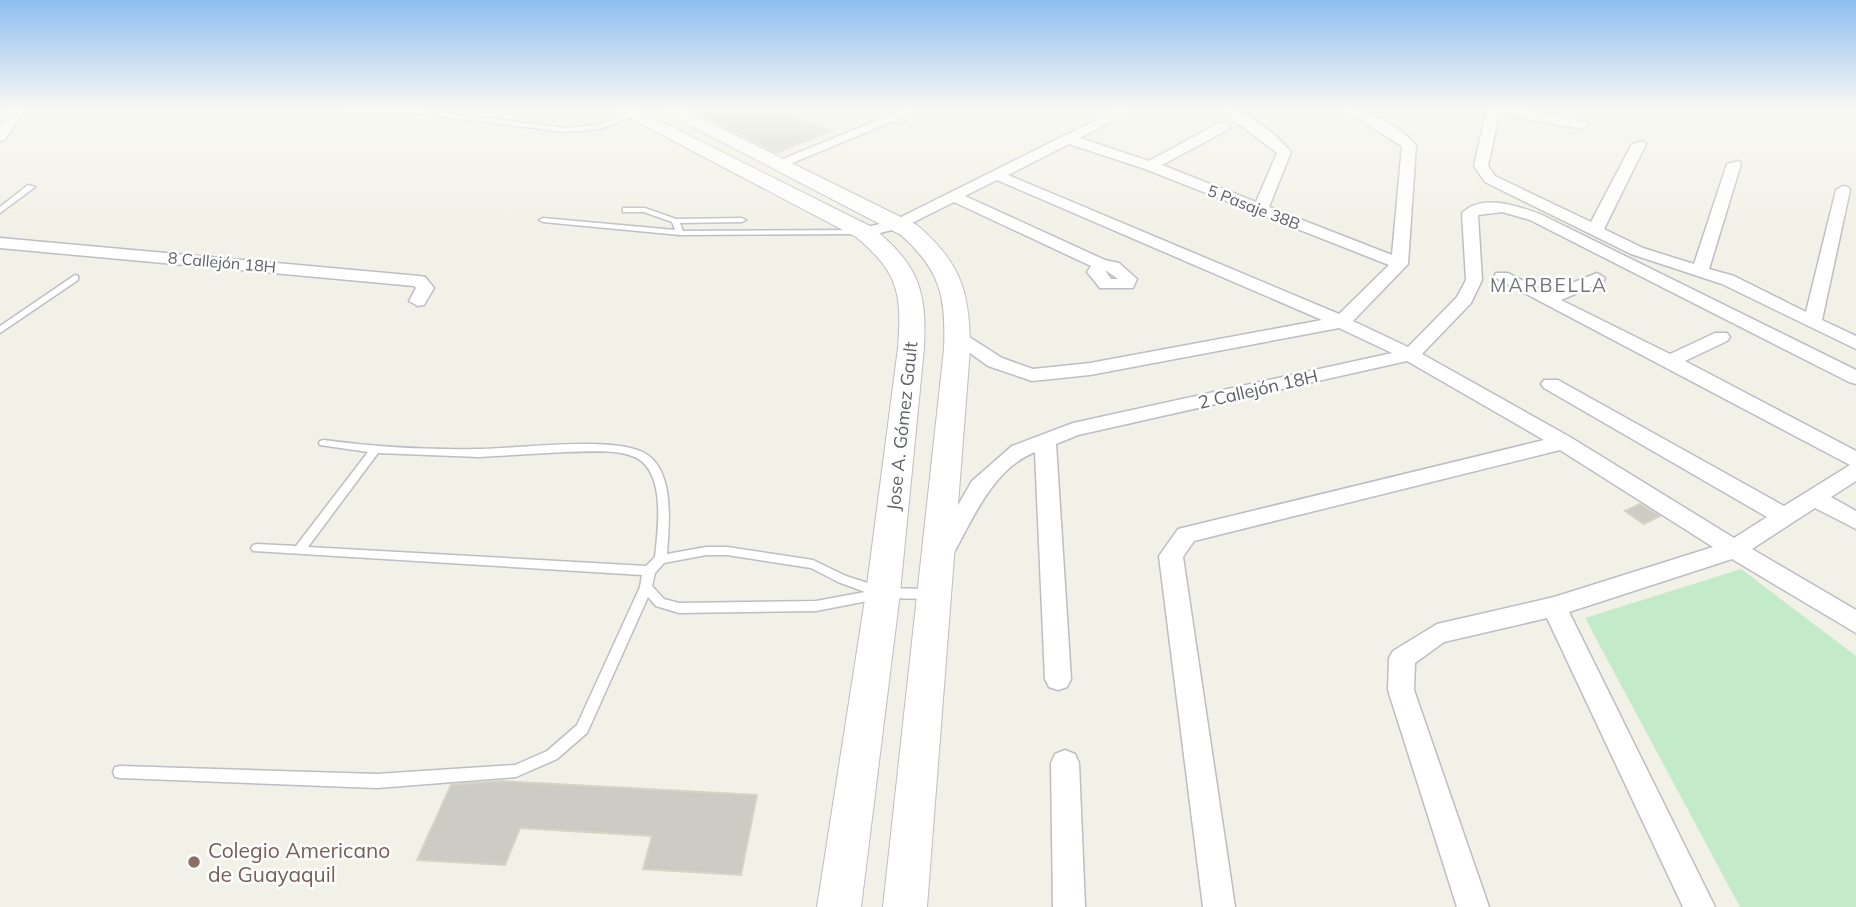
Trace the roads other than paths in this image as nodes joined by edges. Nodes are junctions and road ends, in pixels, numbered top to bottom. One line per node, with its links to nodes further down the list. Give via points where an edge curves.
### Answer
1 (705, 151): 26 (main road, Jose A. Gómez Gault)
2 (758, 151): 11 (main road)
3 (812, 151): 11 (street)
4 (1044, 151): 14 (street)
5 (1105, 151): 13 (street, 5 Pasaje 38B)
6 (1176, 151): 13 (street)
7 (1283, 151): 18 (street)
8 (1409, 151): 30 (street)
9 (1484, 151): 25 (street, via 1481,166 1490,179)
10 (1635, 151): 25 (street)
11 (780, 163): 24 (main road)
12 (1734, 164): 31 (street)
13 (1150, 166): 18 (street, 5 Pasaje 38B)
14 (997, 175): 17 (street); 37 (street)
15 (31, 187): 20 (lane)
16 (1843, 190): 38 (street)
17 (955, 197): 24 (street); 29 (street)
18 (1261, 209): 30 (street, 5 Pasaje 38B)
19 (626, 210): 23 (lane, via 645,210)
20 (0, 211)
21 (543, 220): 27 (lane)
22 (742, 220): 23 (lane)
23 (675, 221): 27 (lane)
24 (898, 224): 26 (street); 40 (main road, via 930,246 949,274 958,309)
25 (1595, 228): 31 (street, via 1637,251)
26 (864, 232): 27 (lane); 63 (main road, Jose A. Gómez Gault, via 904,271 912,287 914,310)
27 (680, 233)
28 (0, 243): 36 (street, 8 Callejón 18H, via 419,281 425,288)
29 (1100, 264)
30 (1400, 264): 37 (street)
31 (1700, 271): 38 (street)
32 (1502, 277): 35 (street)
33 (75, 278): 39 (lane)
34 (1597, 278): 35 (street)
35 (1547, 299): 44 (street)
36 (418, 302)
37 (1341, 322): 40 (street, via 1090,369 1032,375 995,362); 43 (street)
38 (1813, 322): 42 (street)
39 (0, 330)
40 (957, 337): 60 (main road)
41 (1721, 337): 44 (street)
42 (1856, 343)
43 (1410, 355): 45 (street, via 1465,299 1474,280 1470,213 1482,207 1502,207 1535,217); 47 (street, 2 Callejón 18H, via 1073,430); 48 (street)
44 (1670, 361): 51 (street)
45 (1856, 378)
46 (1551, 384): 54 (street)
47 (1045, 441): 60 (street, 2 Callejón 18H, via 1018,451 980,486); 67 (street)
48 (1563, 442): 58 (street); 73 (street, via 1186,535 1171,556)
49 (324, 443): 50 (lane)
50 (375, 450): 57 (lane); 59 (lane, via 634,451 646,458 660,481)
51 (1856, 460)
52 (1856, 471): 53 (street)
53 (1813, 497): 54 (street); 55 (street)
54 (1784, 516): 58 (street)
55 (1856, 521)
56 (257, 548): 57 (lane)
57 (300, 549): 61 (lane)
58 (1734, 549): 65 (street); 66 (street)
59 (661, 559): 61 (lane); 63 (lane, via 706,551 784,558 813,564)
60 (936, 564): 64 (main road)
61 (649, 571): 62 (lane)
62 (646, 587): 63 (lane, via 660,604 679,608 816,606); 69 (lane, via 582,729 552,755 516,771 377,781)
63 (883, 593): 64 (lane); 70 (main road, Jose A. Gómez Gault)
64 (935, 594): 71 (main road)
65 (1554, 607): 74 (street, via 1437,634 1402,658 1401,690); 75 (street)
66 (1856, 623)
67 (1058, 678)
68 (1065, 763): 72 (street)
69 (120, 772)
70 (839, 907)
71 (905, 907)
72 (1069, 907)
73 (1219, 907)
74 (1473, 907)
75 (1699, 907)

